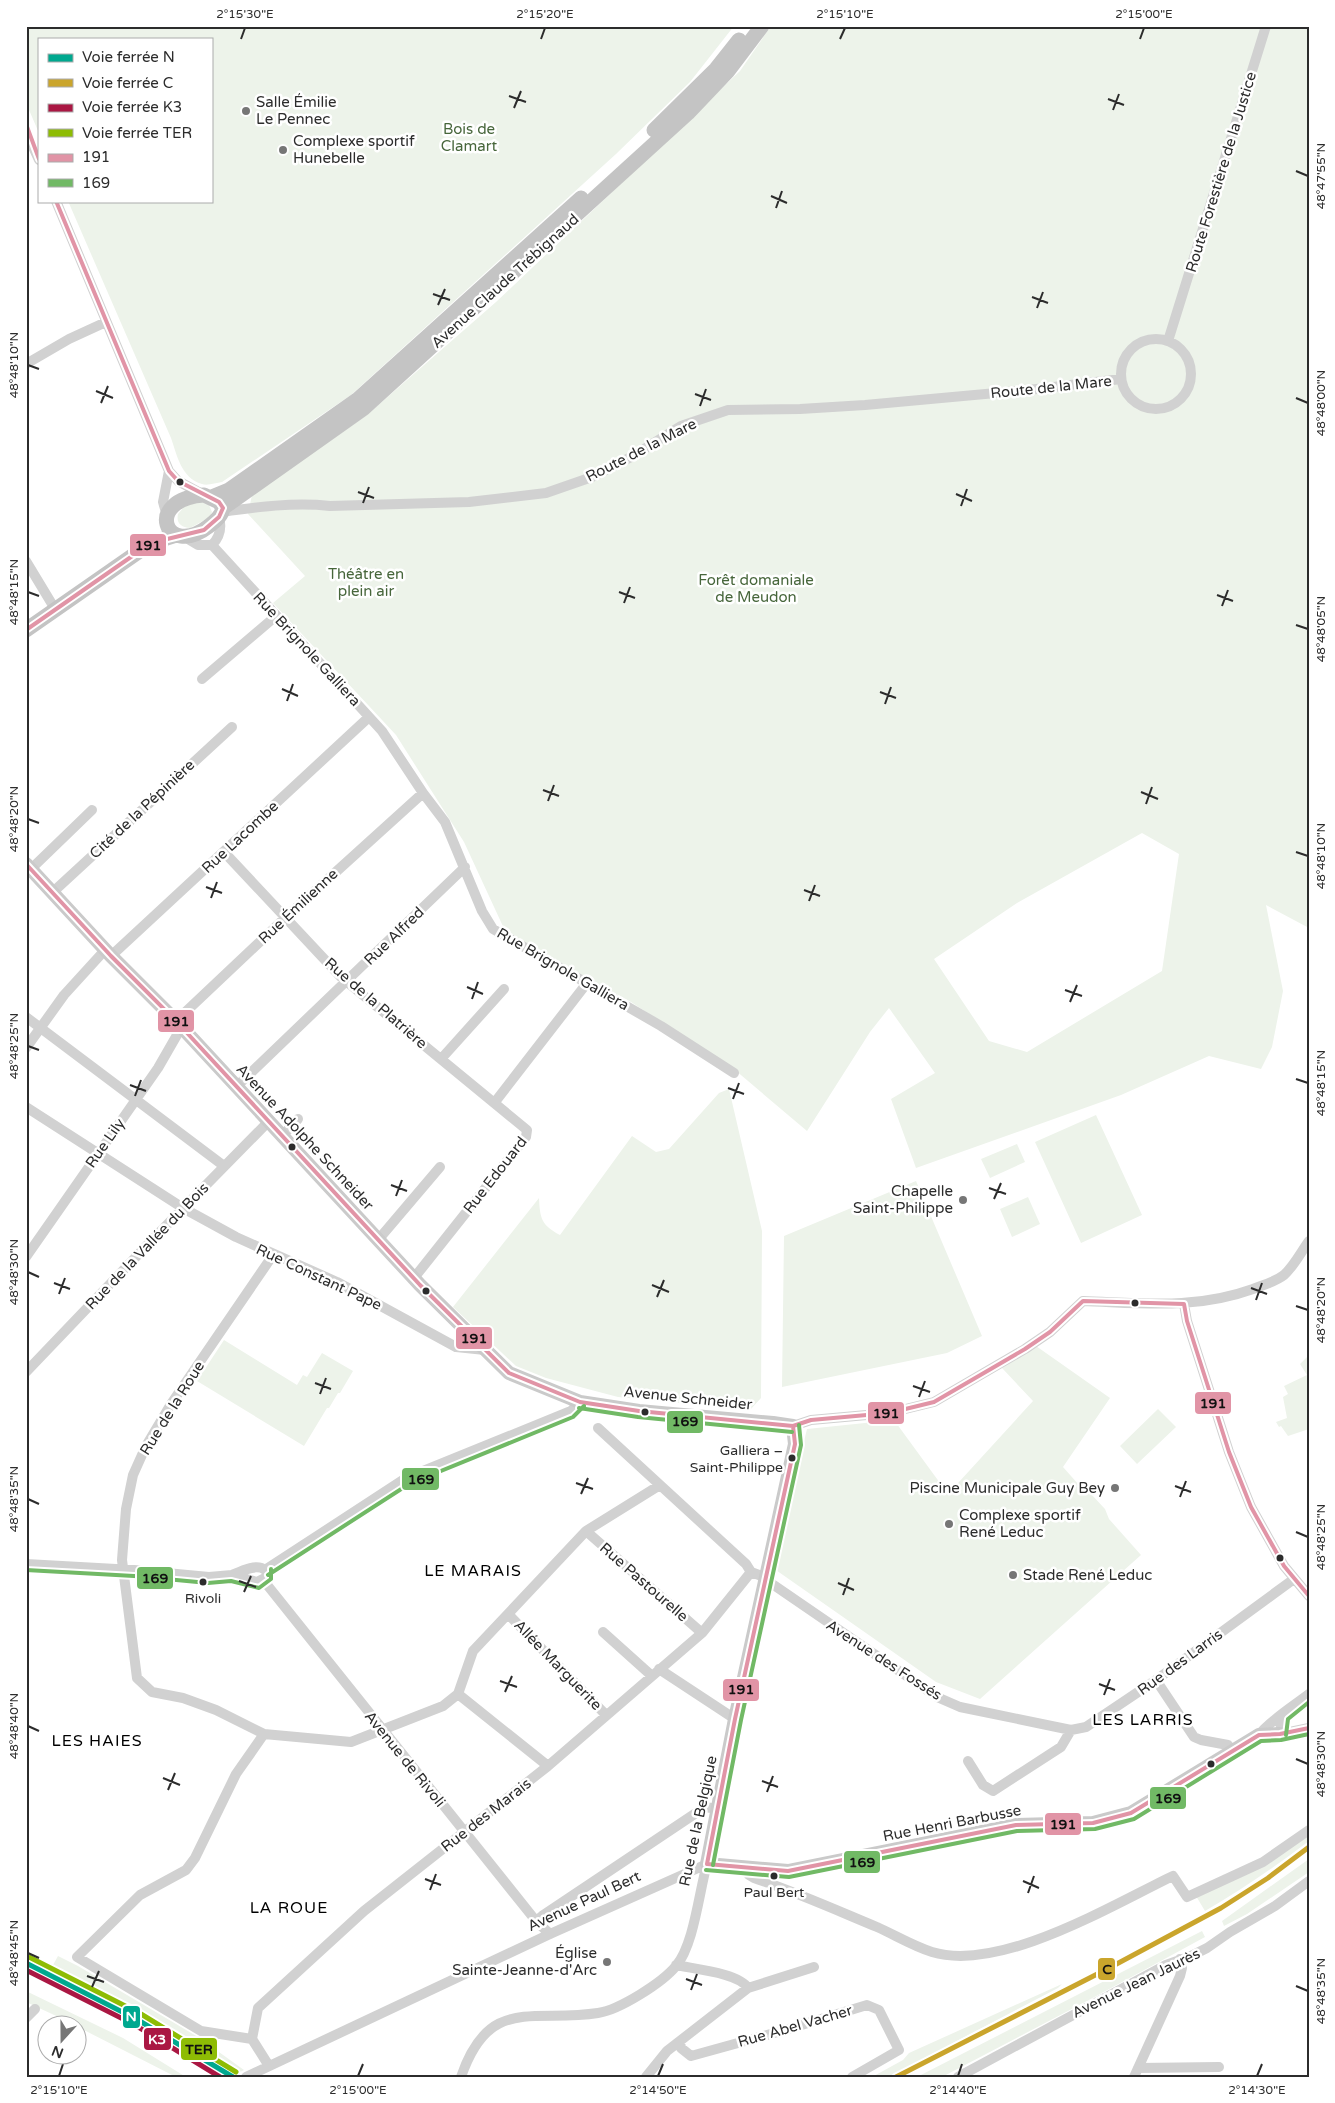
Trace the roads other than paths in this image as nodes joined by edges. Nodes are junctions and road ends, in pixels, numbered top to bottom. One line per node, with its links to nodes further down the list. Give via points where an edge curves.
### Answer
1 (749, 26): 13 (main road, Avenue Claude Trébignaud, via 716,69 632,152 357,400 229,490)
2 (762, 26): 13 (main road, Avenue Claude Trébignaud, via 728,71 688,113 363,410)
3 (1266, 26): 9 (street, Route Forestière de la Justice)
4 (26, 123): 5 (street)
5 (27, 135): 6 (street)
6 (38, 158)
7 (56, 202): 8 (street)
8 (106, 322): 10 (street); 12 (street)
9 (1168, 341): 11 (street, via 1155,339 1132,348 1121,368); 11 (street, via 1180,349 1191,371 1186,393 1175,404 1157,409 1137,404 1124,389)
10 (26, 364)
11 (1121, 379): 13 (street, Route de la Mare, via 865,405 728,410 682,426 592,477 546,493 469,502)
12 (169, 471): 13 (street, via 178,481); 14 (street, via 163,502)
13 (216, 506): 14 (main road, via 189,496 178,502); 15 (main road, via 204,530); 17 (street, via 222,526)
14 (166, 519): 15 (main road, via 168,530); 16 (main road)
15 (180, 536): 16 (main road); 17 (street, via 198,545)
16 (151, 542): 19 (main road)
17 (212, 545): 20 (street, Rue Brignole Galliera)
18 (26, 561): 19 (street)
19 (55, 610): 21 (main road)
20 (276, 616): 22 (street); 23 (street, Rue Brignole Galliera)
21 (26, 630)
22 (202, 679)
23 (369, 717): 25 (street, Rue Brignole Galliera); 27 (street, Rue Lacombe)
24 (232, 727): 30 (street, Cité de la Pépinière)
25 (423, 793): 29 (street, Rue Brignole Galliera, via 445,822); 31 (street, Rue Émilienne)
26 (92, 810): 28 (street)
27 (224, 852): 31 (street, Rue de la Platrière); 32 (street, Rue Lacombe)
28 (29, 867): 30 (street, Avenue Adolphe Schneider)
29 (465, 867): 33 (street, Rue Alfred); 34 (street, Rue Brignole Galliera, via 482,911 494,929)
30 (53, 892): 32 (street, Avenue Adolphe Schneider)
31 (285, 918): 33 (street, Rue de la Platrière); 37 (street, Rue Émilienne)
32 (108, 953): 37 (street, Avenue Adolphe Schneider); 38 (street, Rue Lacombe, via 64,995)
33 (346, 982): 40 (street, Rue de la Platrière); 42 (street, Rue Alfred)
34 (587, 983): 41 (street, Rue Brignole Galliera); 44 (street)
35 (504, 989): 40 (street)
36 (26, 1017): 38 (street)
37 (178, 1024): 42 (street, Avenue Adolphe Schneider); 43 (street, Rue Lily, via 158,1068)
38 (40, 1029): 39 (street, Rue Lacombe); 43 (street)
39 (26, 1048)
40 (441, 1059): 44 (street, Rue de la Platrière)
41 (734, 1073)
42 (236, 1087): 47 (street, Avenue Adolphe Schneider)
43 (135, 1100): 49 (street, Rue Lily); 50 (street)
44 (494, 1102): 57 (street, Rue Edouard, via 528,1133)
45 (26, 1106): 49 (street, Rue Constant Pape)
46 (298, 1119): 48 (street)
47 (269, 1121): 48 (street, Avenue Adolphe Schneider); 50 (street, Rue de la Vallée du Bois)
48 (282, 1136): 53 (street, Avenue Adolphe Schneider)
49 (98, 1154): 52 (street, Rue Constant Pape); 56 (street, Rue Lily)
50 (224, 1166): 52 (street, Rue de la Vallée du Bois)
51 (440, 1167): 53 (street)
52 (182, 1208): 55 (street, Rue Constant Pape); 60 (street, Rue de la Vallée du Bois)
53 (378, 1240): 57 (street, Avenue Adolphe Schneider)
54 (1309, 1241): 58 (street, via 1283,1276 1238,1294)
55 (273, 1255): 59 (street, Rue Constant Pape, via 336,1282 456,1346); 67 (street, Rue de la Roue, via 146,1446 133,1475 126,1510)
56 (26, 1257)
57 (414, 1278): 59 (street, Avenue Adolphe Schneider)
58 (1184, 1304): 62 (street, via 1083,1301 1050,1332 1025,1349 934,1402 889,1413 811,1420); 70 (street, via 1226,1443 1251,1507)
59 (485, 1350): 61 (street, Avenue Adolphe Schneider, via 510,1373)
60 (26, 1372)
61 (580, 1402): 62 (street, Avenue Schneider); 69 (street, via 571,1411 406,1478 265,1570 266,1576)
62 (793, 1426): 71 (street, Rue de la Belgique, via 795,1444)
63 (598, 1428): 64 (street, Avenue des Fossés)
64 (660, 1485): 65 (street); 68 (street, Avenue des Fossés)
65 (586, 1531): 73 (street); 75 (street, Rue Pastourelle)
66 (26, 1564): 67 (street)
67 (122, 1570): 69 (street); 86 (street, Rue de la Roue, via 137,1678 152,1692 183,1698 216,1710)
68 (751, 1572): 71 (street, Avenue des Fossés); 75 (street, Rue des Marais)
69 (255, 1577): 84 (street, Avenue de Rivoli)
70 (1294, 1578): 72 (street); 77 (street, Rue des Larris)
71 (765, 1581): 82 (street, Rue de la Belgique); 85 (street, Avenue des Fossés, via 937,1697 960,1707)
72 (1309, 1596)
73 (509, 1615): 78 (street, via 473,1651); 80 (street, Allée Marguerite)
74 (604, 1632): 76 (street)
75 (702, 1633): 76 (street, Rue des Marais)
76 (655, 1673): 80 (street, Rue des Marais); 82 (street)
77 (1156, 1680): 85 (street, Rue des Larris, via 1086,1727); 89 (street, via 1194,1736 1228,1745)
78 (458, 1694): 84 (street, via 443,1706); 91 (street)
79 (1309, 1694): 81 (street, Rue Henri Barbusse)
80 (606, 1715): 91 (street, Rue des Marais)
81 (1282, 1716): 87 (street); 88 (street, Rue Henri Barbusse, via 1264,1727)
82 (735, 1719): 92 (street, Rue de la Belgique)
83 (1309, 1728): 87 (street)
84 (381, 1730): 86 (street, via 350,1742); 94 (street, Avenue de Rivoli)
85 (1071, 1730): 90 (street, via 1060,1747 993,1791 983,1785)
86 (264, 1734): 106 (street, via 236,1774 196,1858 186,1870 140,1895 77,1957 201,2031)
87 (1280, 1734): 88 (street, Rue Henri Barbusse)
88 (1259, 1735): 89 (street, Rue Henri Barbusse)
89 (1232, 1751): 96 (street, Rue Henri Barbusse, via 1131,1813 1093,1823 1016,1825 788,1871)
90 (968, 1761)
91 (548, 1766): 94 (street, Rue des Marais)
92 (718, 1808): 95 (street, Rue de la Belgique); 98 (street, via 705,1808)
93 (1309, 1830): 96 (street, via 1263,1862 1187,1897 1173,1876 1069,1926 1018,1946 982,1955 933,1952 798,1893 754,1878 749,1875)
94 (464, 1832): 98 (street, Avenue de Rivoli); 106 (street, Rue des Marais, via 364,1911 258,2008)
95 (707, 1864): 96 (street, Avenue Paul Bert); 99 (street, Avenue Paul Bert); 101 (street, Rue de la Belgique, via 690,1935)
96 (750, 1868)
97 (1309, 1881): 100 (street, Avenue Jean Jaurès, via 1216,1943)
98 (536, 1921): 99 (street, Avenue de Rivoli)
99 (550, 1934): 108 (street, Avenue Paul Bert)
100 (1180, 1960): 110 (street, via 1180,1976); 115 (street, Avenue Jean Jaurès)
101 (676, 1965): 103 (street, via 732,1976); 112 (street, Rue de la Belgique, via 632,1999 599,2013 520,2016 502,2021 478,2042)
102 (814, 1967): 103 (street)
103 (748, 1988): 107 (street)
104 (36, 2009): 105 (street)
105 (26, 2018)
106 (252, 2039): 108 (street)
107 (680, 2042): 113 (street, via 666,2051); 114 (street, Rue Abel Vacher, via 681,2048 691,2056 867,2005 879,2010 899,2050)
108 (269, 2066): 111 (street, Avenue Paul Bert)
109 (1219, 2067): 110 (street)
110 (1136, 2072)
111 (247, 2076)
112 (461, 2077)
113 (646, 2077)
114 (852, 2077)
115 (958, 2077)

